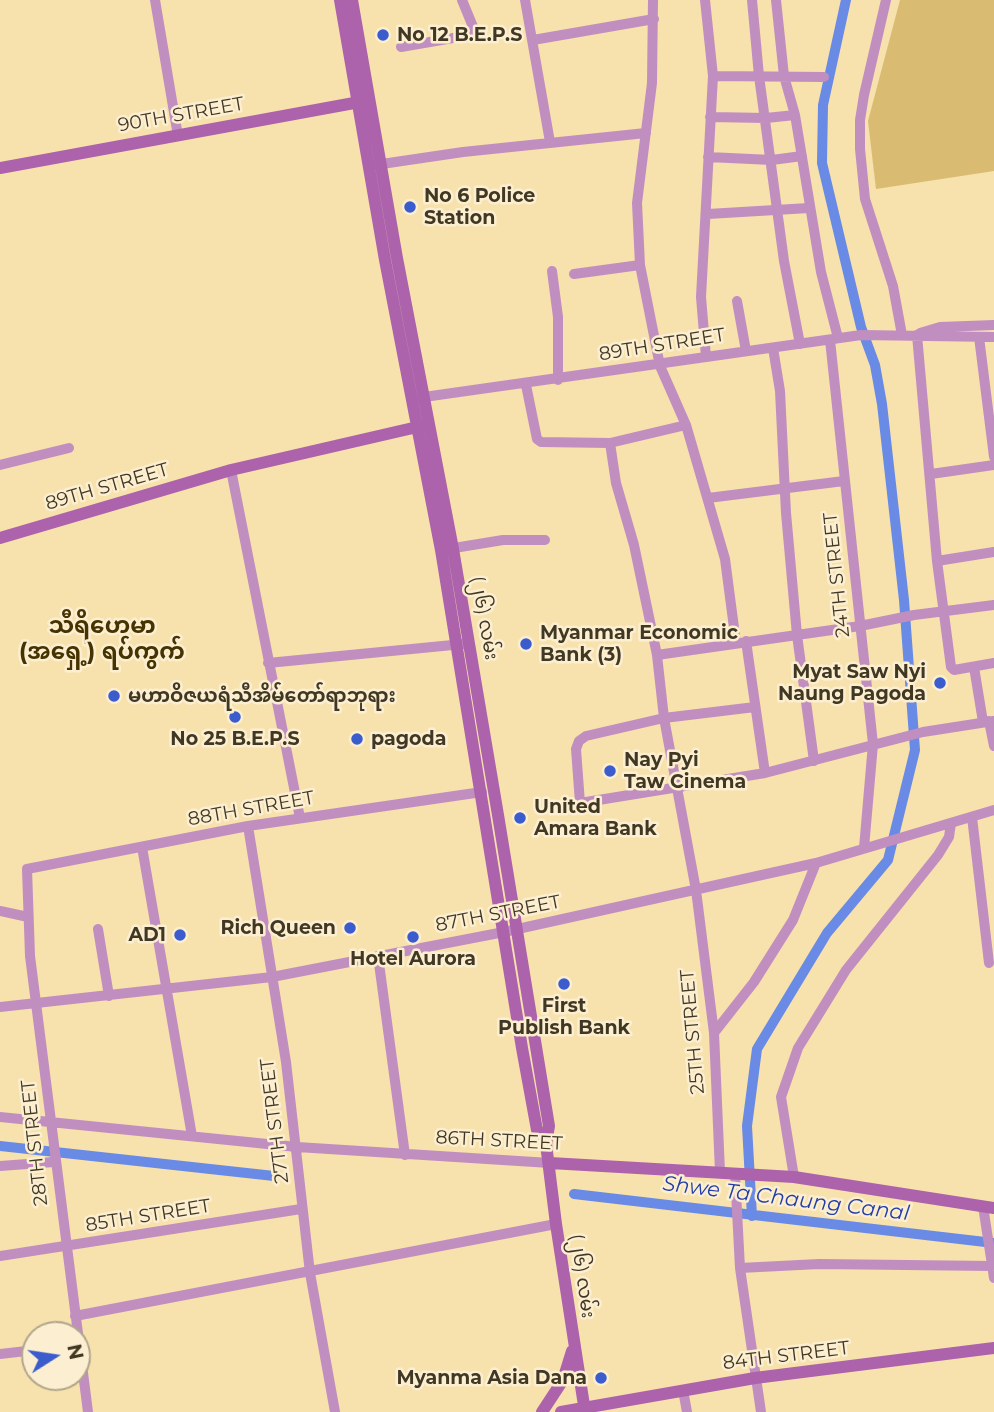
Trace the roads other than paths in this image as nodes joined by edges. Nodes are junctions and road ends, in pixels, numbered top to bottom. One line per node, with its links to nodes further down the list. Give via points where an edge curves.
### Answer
1 (155, 0): 23 (street)
2 (340, 0): 18 (main road)
3 (352, 0): 18 (main road)
4 (462, 0): 13 (street, via 476,34)
5 (525, 0): 12 (street)
6 (653, 0): 11 (street)
7 (705, 0): 14 (street)
8 (752, 0): 15 (street)
9 (776, 0): 16 (street, 24TH STREET)
10 (886, 0): 38 (street, via 865,85 860,149 865,199)
11 (654, 19): 12 (street); 22 (street)
12 (533, 40): 24 (street)
13 (401, 47)
14 (713, 76): 15 (street); 20 (street)
15 (758, 76): 16 (street); 21 (street)
16 (784, 76): 17 (street); 19 (street, 24TH STREET)
17 (824, 77)
18 (363, 101): 23 (main road, 90TH STREET); 28 (main road, (၂၆) လမ်း)
19 (795, 115): 21 (street); 25 (street, 24TH STREET)
20 (710, 117): 21 (street); 26 (street)
21 (766, 118): 27 (street)
22 (646, 133): 24 (street); 33 (street, via 637,203)
23 (178, 136): 29 (main road, 90TH STREET)
24 (550, 142): 28 (street)
25 (802, 156): 27 (street); 30 (street, 24TH STREET)
26 (708, 158): 27 (street); 32 (street)
27 (772, 160): 31 (street)
28 (375, 165): 50 (main road, (၂၆) လမ်း)
29 (0, 168)
30 (808, 208): 31 (street); 42 (street, 24TH STREET)
31 (778, 212): 32 (street); 43 (street)
32 (708, 214): 46 (street, via 701,297)
33 (640, 265): 35 (street); 47 (street)
34 (552, 271): 48 (street)
35 (574, 274)
36 (737, 301): 45 (street)
37 (994, 325): 39 (street, 89TH STREET, via 940,327)
38 (902, 335): 39 (street, 89TH STREET); 42 (street, 89TH STREET)
39 (916, 335): 40 (street, 89TH STREET); 59 (street)
40 (979, 337): 41 (street, 89TH STREET); 55 (street)
41 (994, 337)
42 (834, 339): 43 (street, 89TH STREET); 60 (street, 24TH STREET)
43 (800, 344): 44 (street, 89TH STREET)
44 (774, 348): 45 (street, 89TH STREET); 61 (street)
45 (746, 351): 46 (street, 89TH STREET)
46 (706, 357): 47 (street, 89TH STREET)
47 (660, 366): 48 (street, 89TH STREET); 52 (street)
48 (558, 380): 49 (street, 89TH STREET)
49 (526, 385): 50 (street, 89TH STREET); 53 (street, via 539,441)
50 (418, 398): 51 (main road, (၂၆) လမ်း)
51 (423, 425): 58 (main road, 89TH STREET); 65 (main road, (၂၆) လမ်း)
52 (686, 425): 53 (street); 62 (street)
53 (610, 443): 74 (street, 25TH STREET)
54 (69, 448): 56 (street)
55 (994, 457)
56 (0, 465)
57 (994, 465): 59 (street)
58 (231, 470): 63 (main road, 89TH STREET); 75 (street)
59 (931, 474): 67 (street)
60 (844, 481): 61 (street); 70 (street, 24TH STREET)
61 (784, 487): 62 (street); 71 (street)
62 (708, 498): 72 (street)
63 (0, 538)
64 (545, 540): 65 (street, via 503,540)
65 (447, 549): 73 (main road, (၂၆) လမ်း)
66 (994, 552): 67 (street)
67 (937, 561): 69 (street)
68 (994, 605): 69 (street)
69 (944, 612): 70 (street); 77 (street, via 951,667)
70 (860, 626): 71 (street); 81 (street, 24TH STREET)
71 (797, 635): 72 (street); 83 (street)
72 (741, 642): 74 (street); 78 (street)
73 (463, 644): 75 (street); 86 (main road, (၂၆) လမ်း); 100 (main road, (၂၆) လမ်း)
74 (657, 655): 79 (street, 25TH STREET)
75 (268, 663): 89 (street)
76 (994, 663): 77 (street)
77 (974, 667): 80 (street)
78 (755, 708): 79 (street); 84 (street)
79 (664, 718): 85 (street, 25TH STREET); 85 (street, via 581,739 576,749 580,803)
80 (989, 721): 81 (street); 82 (street)
81 (873, 744): 83 (street); 93 (street, 24TH STREET)
82 (994, 746)
83 (814, 761): 84 (street)
84 (765, 773): 85 (street)
85 (678, 787): 96 (street, 25TH STREET)
86 (482, 792): 89 (street, 88TH STREET); 100 (main road, (၂၆) လမ်း)
87 (994, 810): 88 (street, 87TH STREET)
88 (972, 817): 90 (street, 87TH STREET); 102 (street)
89 (300, 818): 91 (street, 88TH STREET)
90 (951, 823): 93 (street, 87TH STREET); 119 (street, via 938,855 846,970 798,1048 781,1097)
91 (248, 826): 92 (street, 88TH STREET); 103 (street, 27TH STREET)
92 (142, 847): 95 (street, 88TH STREET); 104 (street)
93 (864, 848): 94 (street, 87TH STREET)
94 (816, 863): 96 (street, 87TH STREET); 108 (street, via 793,920 754,982)
95 (27, 869): 98 (street, 28TH STREET)
96 (696, 890): 100 (street, 87TH STREET); 108 (street, 25TH STREET)
97 (0, 911): 98 (street)
98 (28, 917): 106 (street, 28TH STREET)
99 (98, 929): 105 (street)
100 (509, 931): 101 (street, 87TH STREET); 115 (main road, (၂၆) လမ်း, via 537,1130)
101 (379, 956): 103 (street, 87TH STREET); 113 (street)
102 (989, 963)
103 (272, 977): 104 (street, 87TH STREET); 112 (street, 27TH STREET)
104 (166, 991): 105 (street, 87TH STREET); 111 (street)
105 (109, 996): 106 (street, 87TH STREET)
106 (36, 1003): 107 (street, 87TH STREET); 110 (street, 28TH STREET)
107 (0, 1007)
108 (713, 1033): 117 (street, 25TH STREET)
109 (0, 1117): 110 (street, 86TH STREET)
110 (51, 1121): 111 (street, 86TH STREET); 114 (street, 28TH STREET)
111 (192, 1136): 112 (street, 86TH STREET)
112 (297, 1147): 113 (street, 86TH STREET); 121 (street, 27TH STREET)
113 (405, 1155): 115 (street, 86TH STREET)
114 (54, 1157): 116 (street); 123 (street, 28TH STREET)
115 (550, 1164): 117 (main road, 86TH STREET); 122 (main road, (၂၆) လမ်း)
116 (0, 1166)
117 (720, 1172): 118 (main road, 86TH STREET)
118 (738, 1174): 119 (main road, 86TH STREET); 126 (street)
119 (794, 1177): 120 (main road, 86TH STREET)
120 (989, 1207): 125 (street)
121 (301, 1209): 123 (street, 85TH STREET); 127 (street, 27TH STREET)
122 (556, 1224): 127 (street); 131 (main road, (၂၆) လမ်း)
123 (65, 1248): 124 (street, 85TH STREET); 129 (street, 28TH STREET)
124 (0, 1256)
125 (992, 1266): 126 (street); 128 (street)
126 (740, 1268): 135 (street)
127 (310, 1273): 129 (street); 140 (street, 27TH STREET)
128 (994, 1278)
129 (75, 1316): 130 (street, 28TH STREET)
130 (76, 1321)
131 (573, 1347): 138 (main road, (၂၆) လမ်း); 141 (main road, via 564,1380)
132 (994, 1348): 135 (main road, 84TH STREET)
133 (21, 1352): 134 (street)
134 (0, 1354)
135 (755, 1378): 136 (main road, 84TH STREET); 144 (street)
136 (683, 1390): 138 (main road, 84TH STREET); 143 (street)
137 (85, 1391): 139 (street, 28TH STREET)
138 (585, 1410): 142 (main road)
139 (88, 1412)
140 (335, 1412)
141 (542, 1412)
142 (561, 1412)
143 (687, 1412)
144 (761, 1412)

